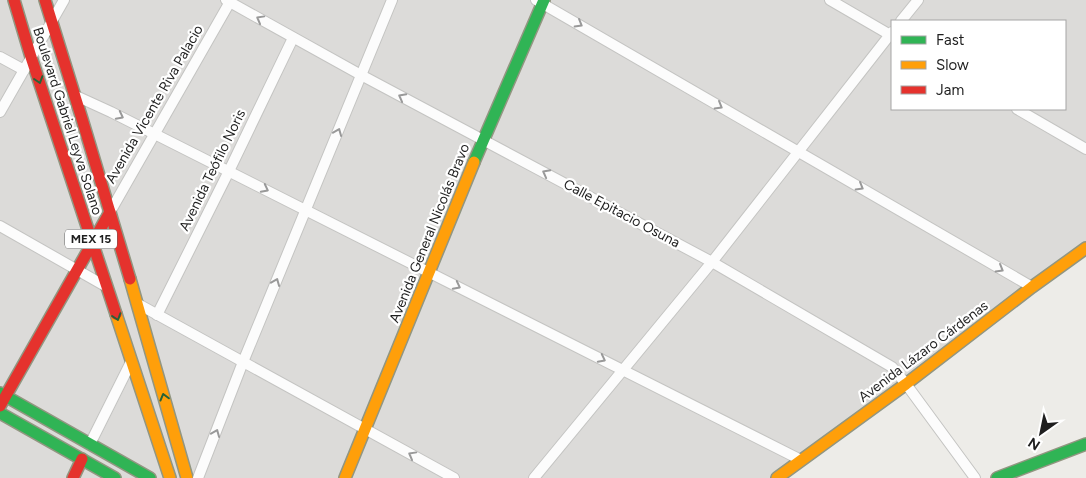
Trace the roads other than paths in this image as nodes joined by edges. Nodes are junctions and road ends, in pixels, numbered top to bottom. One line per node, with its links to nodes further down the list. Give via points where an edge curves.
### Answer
1 (14, 0): 14 (main road, Boulevard Gabriel Leyva Solano / MEX 15)
2 (45, 0): 10 (main road, Boulevard Gabriel Leyva Solano / MEX 15)
3 (64, 0): 10 (street)
4 (392, 0): 17 (street)
5 (830, 0): 11 (street)
6 (918, 0): 9 (street)
7 (228, 1): 13 (street, Calle Epitacio Osuna, one-way to 7); 21 (street, Avenida Vicente Riva Palacio)
8 (541, 1): 22 (main road, Avenida General Nicolás Bravo); 24 (street, one-way to 24)
9 (902, 20)
10 (52, 22): 14 (street); 18 (main road, Boulevard Gabriel Leyva Solano / MEX 15)
11 (891, 33)
12 (891, 35): 24 (street)
13 (293, 38): 17 (street, Calle Epitacio Osuna); 25 (street, Avenida Teófilo Noris)
14 (31, 56): 16 (street); 29 (main road, Boulevard Gabriel Leyva Solano / MEX 15, one-way to 29)
15 (0, 57): 16 (street)
16 (24, 70): 20 (street)
17 (361, 75): 22 (street, Calle Epitacio Osuna, one-way to 17); 26 (street, one-way to 17)
18 (76, 96): 21 (street, one-way to 21); 27 (main road, Boulevard Gabriel Leyva Solano / MEX 15)
19 (1019, 110): 23 (street)
20 (0, 112)
21 (155, 134): 25 (street); 27 (street, Avenida Vicente Riva Palacio)
22 (483, 139): 31 (street, Calle Epitacio Osuna, one-way to 22); 33 (main road, Avenida General Nicolás Bravo)
23 (1086, 149)
24 (798, 152): 31 (street); 35 (street, one-way to 35)
25 (229, 171): 26 (street, one-way to 26); 37 (street, Avenida Teófilo Noris)
26 (306, 210): 33 (street); 39 (street, one-way to 26)
27 (110, 212): 29 (main road, Avenida Vicente Riva Palacio); 36 (main road, Boulevard Gabriel Leyva Solano / MEX 15)
28 (0, 226): 32 (street)
29 (92, 244): 32 (main road, Avenida Vicente Riva Palacio); 34 (main road, Boulevard Gabriel Leyva Solano / MEX 15)
30 (1086, 248): 35 (main road, Avenida Lázaro Cárdenas)
31 (712, 262): 40 (street); 41 (street, Calle Epitacio Osuna, via 892,367)
32 (77, 270): 34 (street); 42 (main road, Avenida Vicente Riva Palacio)
33 (428, 272): 40 (street, one-way to 40); 44 (main road, Avenida General Nicolás Bravo)
34 (107, 287): 38 (main road, Boulevard Gabriel Leyva Solano / MEX 15, one-way to 38)
35 (1032, 287): 41 (main road, Avenida Lázaro Cárdenas)
36 (138, 304): 37 (street); 53 (main road, Boulevard Gabriel Leyva Solano / MEX 15, one-way to 36)
37 (157, 315): 39 (street)
38 (131, 362): 45 (street); 52 (main road, Boulevard Gabriel Leyva Solano / MEX 15)
39 (243, 362): 44 (street); 54 (street, one-way to 39)
40 (624, 370): 48 (street); 57 (street)
41 (906, 384): 48 (main road, Avenida Lázaro Cárdenas); 59 (street, Calle Epitacio Osuna)
42 (2, 398): 45 (main road)
43 (0, 413): 47 (main road)
44 (365, 429): 55 (main road, Avenida General Nicolás Bravo); 56 (street, one-way to 44)
45 (90, 444): 51 (main road)
46 (1086, 444): 60 (main road)
47 (82, 459): 49 (main road); 50 (main road)
48 (801, 460): 58 (main road, Avenida Lázaro Cárdenas)
49 (73, 478)
50 (115, 478)
51 (150, 478)
52 (170, 478)
53 (186, 478)
54 (198, 478)
55 (345, 478)
56 (454, 478)
57 (534, 478)
58 (777, 478)
59 (975, 478)
60 (997, 478)

